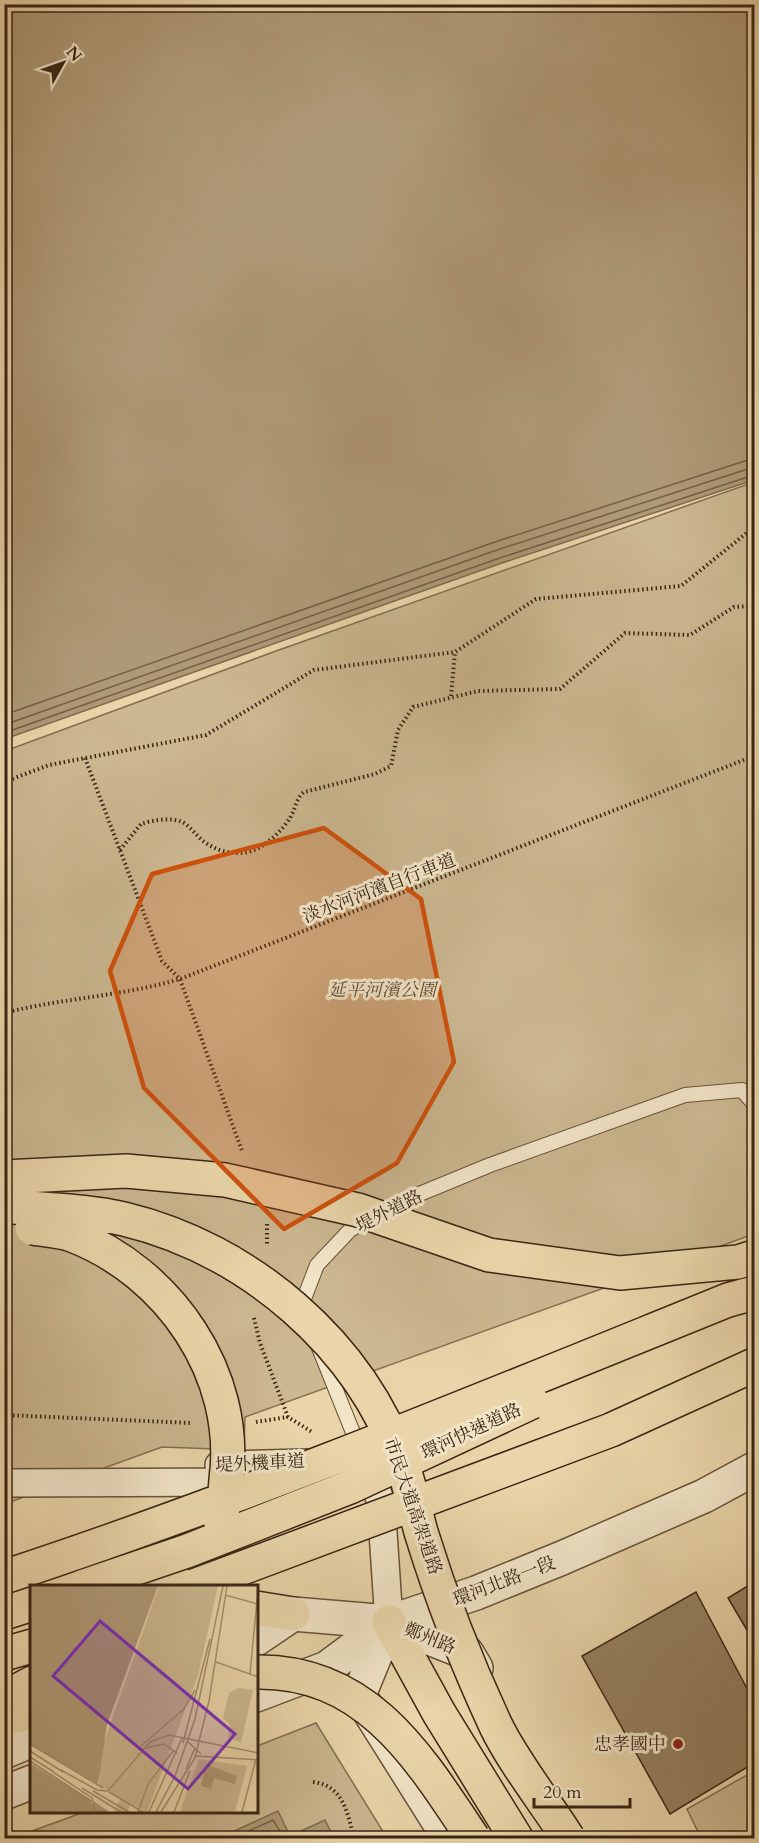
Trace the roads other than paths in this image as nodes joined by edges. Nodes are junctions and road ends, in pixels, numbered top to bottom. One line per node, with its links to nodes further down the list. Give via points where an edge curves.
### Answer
1 (754, 1104): 10 (lane, 堤外道路, via 742,1090 685,1095 490,1165 400,1202 350,1230 317,1265 302,1304)
2 (4, 1177): 5 (highway, bridge, via 126,1171 225,1180 358,1210 489,1255 620,1274)
3 (4, 1206): 41 (highway, 市民大道高架道路, bridge, via 123,1219 175,1235 270,1287 343,1358 377,1408 402,1465 422,1534 497,1728)
4 (4, 1223): 16 (highway, bridge, via 71,1235 108,1253 146,1278 174,1307 201,1350 217,1387 228,1431 228,1463 222,1514 209,1549)
5 (754, 1257)
6 (754, 1288): 10 (lane, via 733,1312)
7 (754, 1293): 14 (highway, bridge, via 728,1300 297,1474 142,1532)
8 (754, 1308): 15 (highway, 環河快速道路, bridge, via 521,1407 351,1487)
9 (754, 1365): 17 (highway, bridge, via 611,1431)
10 (365, 1460): 11 (street, 堤外機車道, via 332,1454 302,1465); 13 (street, 堤外機車道, via 315,1481); 22 (street, 堤外道路, via 381,1502)
11 (4, 1467)
12 (754, 1469): 22 (street, 環河北路一段, via 704,1496 562,1558)
13 (4, 1483)
14 (4, 1577)
15 (90, 1585)
16 (185, 1585)
17 (199, 1585)
18 (30, 1605): 20 (highway)
19 (258, 1608): 21 (highway)
20 (4, 1613)
21 (293, 1614): 22 (street); 23 (street)
22 (389, 1622): 28 (street, 環河北路一段, via 327,1668); 38 (street, 鄭州路, via 360,1695); 40 (highway); 42 (street, 鄭州路, via 467,1653)
23 (258, 1639)
24 (30, 1647): 25 (highway)
25 (4, 1654)
26 (258, 1672): 39 (highway, bridge, via 279,1671 327,1683 369,1707 414,1751)
27 (30, 1684): 29 (highway)
28 (258, 1694)
29 (4, 1698)
30 (30, 1701): 31 (highway)
31 (4, 1712)
32 (30, 1712): 33 (highway)
33 (4, 1718)
34 (30, 1741): 35 (street)
35 (4, 1752)
36 (30, 1783): 37 (street)
37 (4, 1792)
38 (449, 1839)
39 (473, 1839)
40 (516, 1839)
41 (568, 1839)
42 (580, 1839)

